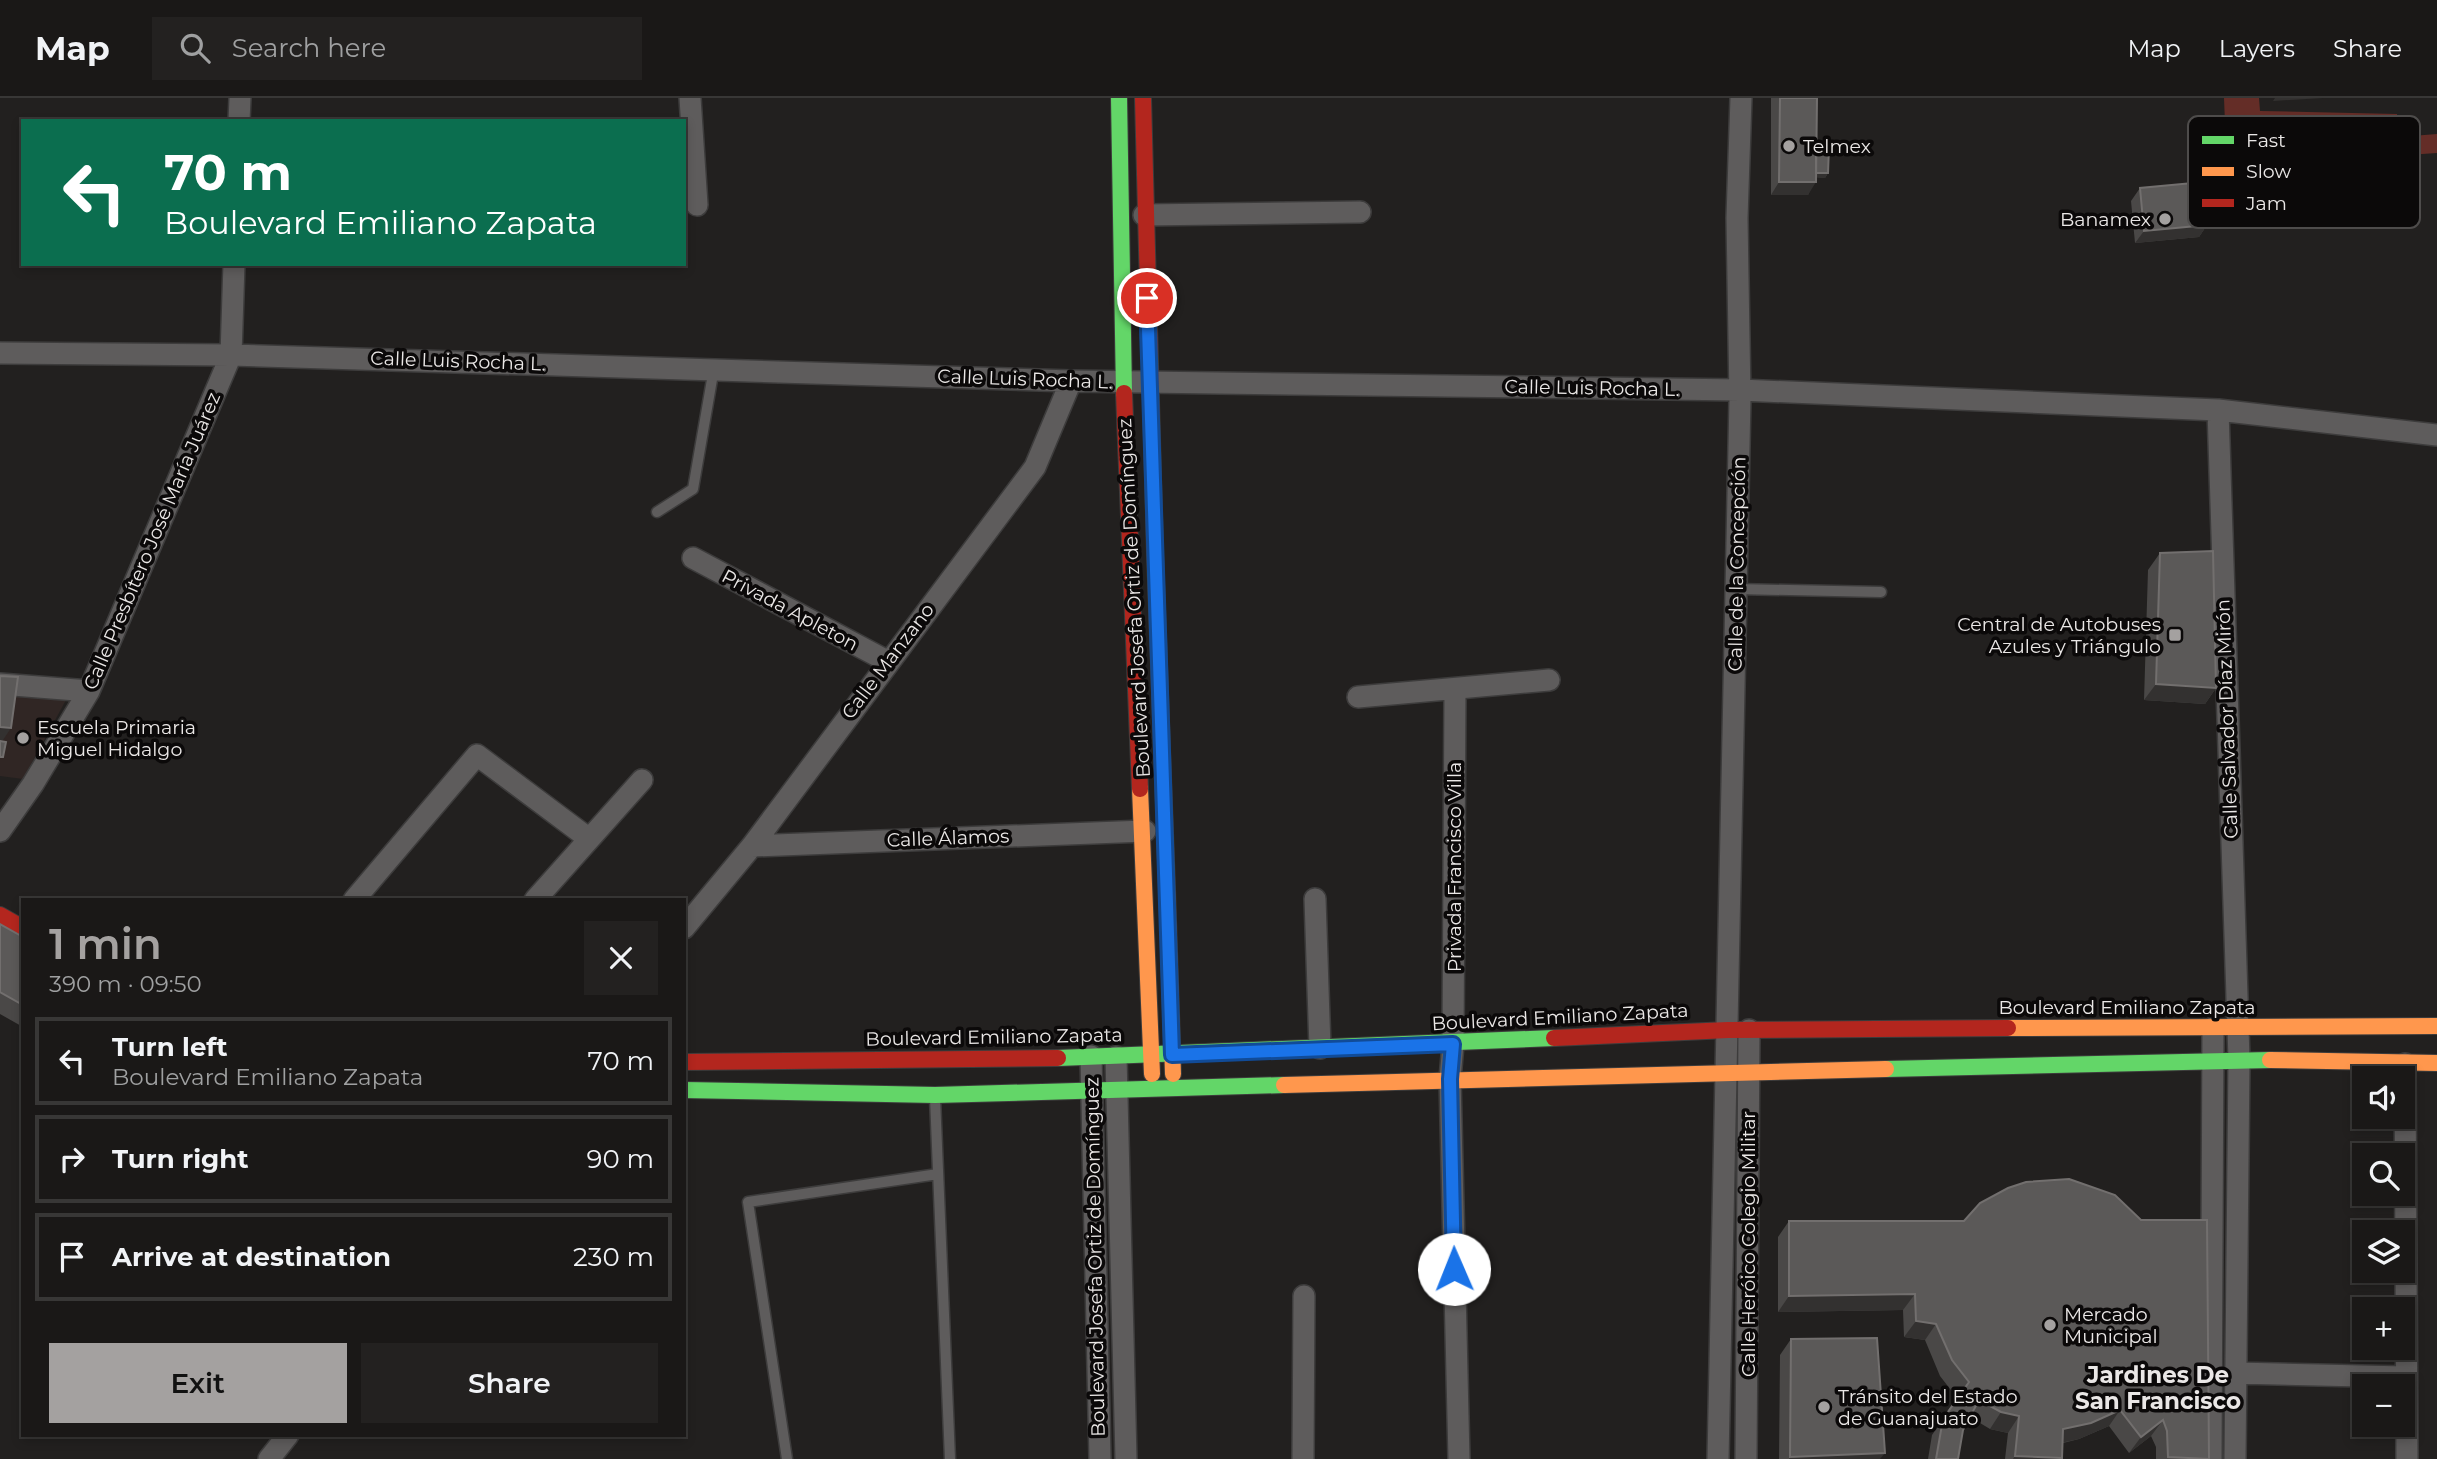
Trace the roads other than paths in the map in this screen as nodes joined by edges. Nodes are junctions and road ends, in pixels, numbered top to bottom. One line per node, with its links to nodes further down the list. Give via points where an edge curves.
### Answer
1 (240, 98): 6 (street)
2 (690, 98): 7 (street)
3 (1119, 98): 15 (street, Boulevard Josefa Ortiz de Domínguez)
4 (1143, 98): 9 (street, Boulevard Josefa Ortiz de Domínguez)
5 (1741, 98): 17 (street, Calle de la Concepción, via 1737,218)
6 (239, 119)
7 (697, 205)
8 (1360, 212): 9 (street)
9 (1144, 215): 16 (street, Boulevard Josefa Ortiz de Domínguez)
10 (234, 266): 12 (street)
11 (0, 353): 12 (street, Calle Luis Rocha L.)
12 (232, 355): 13 (street, Calle Luis Rocha L.); 27 (street, Calle Presbítero José María Juárez)
13 (714, 368): 14 (street, Calle Luis Rocha L.); 20 (lane, via 693,489)
14 (1071, 382): 15 (street, Calle Luis Rocha L.); 24 (street, Calle Manzano, via 1035,467)
15 (1124, 382): 16 (street, Calle Luis Rocha L.); 32 (street, Boulevard Josefa Ortiz de Domínguez)
16 (1150, 382): 17 (street, Calle Luis Rocha L.); 49 (street, Boulevard Josefa Ortiz de Domínguez)
17 (1740, 390): 18 (street, Calle Luis Rocha L.); 22 (street, Calle de la Concepción)
18 (2218, 410): 19 (street, Calle Luis Rocha L.); 42 (street, Calle Salvador Díaz Mirón)
19 (2437, 435)
20 (657, 512)
21 (693, 558): 24 (street, Privada Apleton)
22 (1736, 589): 23 (lane); 44 (street, Calle de la Concepción)
23 (1881, 592)
24 (887, 661): 34 (street, Calle Manzano)
25 (1549, 680): 28 (street)
26 (0, 684): 27 (street)
27 (89, 691): 31 (street, Calle Presbítero José María Juárez)
28 (1455, 691): 29 (street); 46 (street, Privada Francisco Villa)
29 (1358, 697)
30 (642, 780): 33 (street)
31 (0, 831)
32 (1145, 831): 34 (street, Calle Álamos); 48 (street, Boulevard Josefa Ortiz de Domínguez)
33 (588, 838): 35 (street, via 477,755); 36 (street)
34 (752, 846): 39 (street, Calle Manzano)
35 (356, 898)
36 (537, 898)
37 (1315, 899): 47 (street)
38 (0, 915): 40 (street)
39 (686, 926)
40 (21, 927)
41 (2437, 1026): 42 (street, Boulevard Emiliano Zapata)
42 (2236, 1027): 43 (street, Boulevard Emiliano Zapata); 53 (street, Calle Salvador Díaz Mirón)
43 (2213, 1028): 45 (street, Boulevard Emiliano Zapata); 52 (street)
44 (1728, 1030): 45 (street, Boulevard Emiliano Zapata); 46 (street, Boulevard Emiliano Zapata); 58 (street, Calle Heróico Colegio Militar)
45 (1749, 1030): 57 (street, Calle Heróico Colegio Militar)
46 (1453, 1044): 47 (street, Boulevard Emiliano Zapata); 59 (street, Privada Francisco Villa)
47 (1320, 1048): 49 (street, Boulevard Emiliano Zapata)
48 (1152, 1055): 49 (street, Boulevard Emiliano Zapata); 51 (street, Boulevard Emiliano Zapata); 61 (street, Boulevard Josefa Ortiz de Domínguez)
49 (1172, 1055): 60 (street, Boulevard Josefa Ortiz de Domínguez)
50 (1091, 1056): 51 (street, Boulevard Emiliano Zapata); 54 (street, Boulevard Emiliano Zapata); 64 (street, Boulevard Josefa Ortiz de Domínguez)
51 (1116, 1057): 63 (street, Boulevard Josefa Ortiz de Domínguez)
52 (2212, 1059): 53 (street); 57 (street); 82 (street)
53 (2239, 1059): 56 (street); 68 (street, Calle Salvador Díaz Mirón)
54 (686, 1062)
55 (2437, 1063): 56 (street)
56 (2406, 1064): 69 (street)
57 (1749, 1072): 58 (street); 81 (street, Calle Heróico Colegio Militar)
58 (1726, 1073): 59 (street); 80 (street, Calle Heróico Colegio Militar)
59 (1450, 1079): 60 (street); 79 (street, Privada Francisco Villa)
60 (1173, 1088): 61 (street)
61 (1153, 1089): 63 (street)
62 (686, 1090): 65 (street)
63 (1116, 1090): 64 (street); 77 (street, Boulevard Josefa Ortiz de Domínguez)
64 (1092, 1091): 65 (street); 76 (street, Boulevard Josefa Ortiz de Domínguez)
65 (935, 1095): 66 (lane)
66 (938, 1174): 74 (lane, via 748,1202); 75 (lane)
67 (1304, 1296): 78 (street)
68 (2236, 1373): 70 (street); 83 (street, Calle Salvador Díaz Mirón)
69 (2405, 1374)
70 (2352, 1376)
71 (286, 1437): 73 (street)
72 (2406, 1437): 84 (street)
73 (269, 1459)
74 (787, 1459)
75 (950, 1459)
76 (1100, 1459)
77 (1126, 1459)
78 (1303, 1459)
79 (1459, 1459)
80 (1718, 1459)
81 (1746, 1459)
82 (2211, 1459)
83 (2235, 1459)
84 (2407, 1459)

